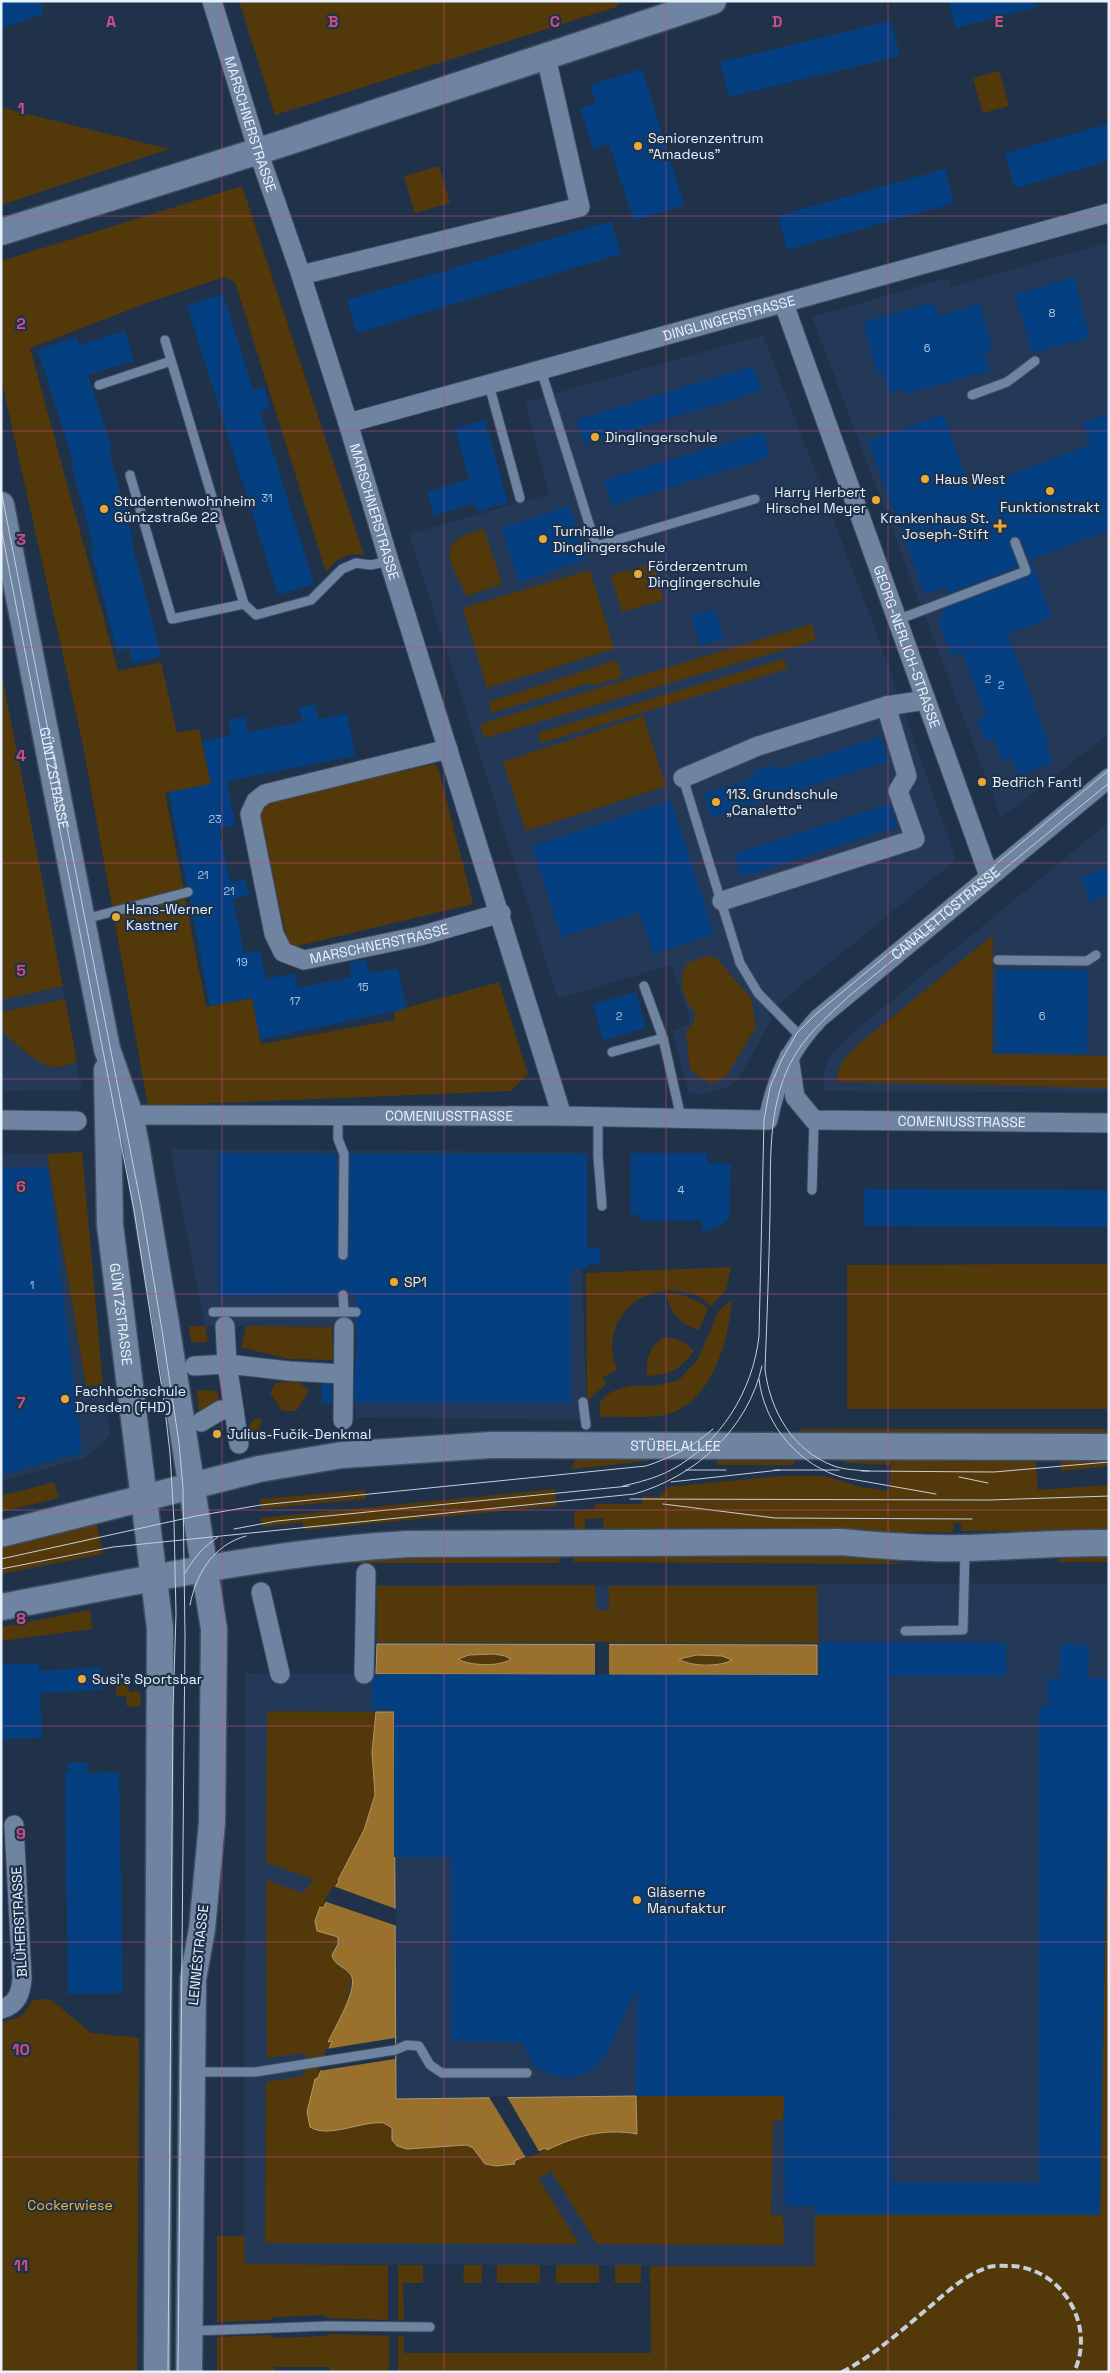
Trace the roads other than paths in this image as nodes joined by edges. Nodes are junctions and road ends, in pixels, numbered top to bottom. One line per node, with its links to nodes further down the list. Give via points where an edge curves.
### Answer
1 (212, 1): 5 (street, MARSCHNERSTRASSE)
2 (713, 1): 3 (main road)
3 (665, 9): 4 (main road)
4 (546, 58): 5 (main road); 8 (street, via 580,207)
5 (258, 151): 7 (main road); 8 (street, MARSCHNERSTRASSE)
6 (1109, 213): 9 (street, DINGLINGERSTRASSE)
7 (1, 232)
8 (301, 275): 17 (street, MARSCHNERSTRASSE)
9 (784, 304): 13 (street, DINGLINGERSTRASSE); 25 (street, GEORG-NERLICH-STRASSE)
10 (164, 340): 11 (lane)
11 (171, 361): 14 (lane); 24 (lane)
12 (1034, 361): 16 (lane, via 1008,382)
13 (541, 370): 15 (street, DINGLINGERSTRASSE); 20 (lane, via 596,546)
14 (99, 385)
15 (488, 385): 17 (street, DINGLINGERSTRASSE); 19 (lane)
16 (972, 395)
17 (348, 423): 23 (street, MARSCHNERSTRASSE)
18 (130, 475): 24 (lane, via 172,619)
19 (520, 498)
20 (755, 499)
21 (1, 505): 35 (main road, GÜNTZSTRASSE)
22 (1015, 542): 25 (lane, via 1026,571)
23 (389, 561): 24 (lane, via 371,565 356,563 342,569 311,600 256,615); 28 (street, MARSCHNERSTRASSE)
24 (244, 604)
25 (897, 620): 26 (street, GEORG-NERLICH-STRASSE)
26 (926, 700): 27 (street); 31 (street, GEORG-NERLICH-STRASSE)
27 (886, 706): 29 (street, via 758,746); 33 (street, via 907,776 898,791 915,838)
28 (448, 748): 34 (street, MARSCHNERSTRASSE); 34 (street, MARSCHNERSTRASSE, via 265,794 256,801 250,814 274,934 283,952 304,960 420,936)
29 (684, 778): 33 (lane)
30 (1109, 778): 31 (street, CANALETTOSTRASSE)
31 (989, 876): 39 (street, CANALETTOSTRASSE, via 844,995)
32 (188, 892): 35 (lane)
33 (722, 901): 39 (lane, via 747,978)
34 (501, 913): 46 (street, MARSCHNERSTRASSE)
35 (82, 920): 41 (main road, GÜNTZSTRASSE)
36 (1096, 955): 37 (lane, via 1087,961)
37 (998, 960)
38 (644, 986): 40 (lane)
39 (801, 1037): 43 (street, CANALETTOSTRASSE)
40 (663, 1038): 42 (lane); 48 (lane)
41 (107, 1049): 44 (main road, GÜNTZSTRASSE); 72 (main road, GÜNTZSTRASSE, via 110,1225)
42 (612, 1052)
43 (788, 1057): 50 (street, CANALETTOSTRASSE, via 774,1088); 51 (street, via 795,1097)
44 (130, 1115): 45 (street, COMENIUSSTRASSE); 71 (main road, GÜNTZSTRASSE)
45 (338, 1116): 46 (street, COMENIUSSTRASSE); 56 (lane, via 338,1139 344,1154)
46 (562, 1116): 47 (street, COMENIUSSTRASSE)
47 (598, 1117): 48 (street, COMENIUSSTRASSE); 55 (lane)
48 (681, 1118): 50 (street, COMENIUSSTRASSE)
49 (1, 1120): 52 (street)
50 (768, 1120)
51 (814, 1120): 53 (street, COMENIUSSTRASSE); 54 (lane)
52 (78, 1122)
53 (1109, 1123)
54 (812, 1190)
55 (602, 1206)
56 (343, 1255)
57 (343, 1295): 59 (lane)
58 (213, 1312): 59 (lane)
59 (348, 1317): 63 (street)
60 (224, 1326): 61 (street)
61 (227, 1364): 62 (street); 63 (street); 65 (street)
62 (194, 1366)
63 (343, 1374): 66 (street)
64 (583, 1402): 68 (lane)
65 (234, 1410): 67 (street, via 221,1410); 69 (street)
66 (343, 1420)
67 (201, 1422)
68 (586, 1425)
69 (239, 1444)
70 (1109, 1447): 71 (main road, STÜBELALLEE, via 491,1445 342,1455 244,1473)
71 (190, 1487): 72 (main road, STÜBELALLEE); 76 (main road, GÜNTZSTRASSE)
72 (145, 1497): 73 (main road, STÜBELALLEE); 78 (main road, GÜNTZSTRASSE)
73 (1, 1534)
74 (1109, 1543): 75 (main road)
75 (965, 1548): 76 (main road, via 907,1548 842,1542 407,1544 346,1547); 81 (lane, via 963,1630)
76 (205, 1569): 78 (main road); 86 (main road, LENNÉSTRASSE, via 214,1629 212,1824 202,1928 193,1979)
77 (366, 1573): 83 (street)
78 (155, 1578): 80 (main road); 90 (main road, via 160,1628)
79 (260, 1592): 82 (street)
80 (1, 1607)
81 (905, 1631)
82 (280, 1674)
83 (364, 1674)
84 (14, 1825): 85 (street, BLÜHERSTRASSE, via 22,1978 18,1999)
85 (1, 2009)
86 (191, 2072): 87 (lane, via 255,2072 395,2050 407,2045 419,2046 430,2065 442,2073); 89 (main road, LENNÉSTRASSE)
87 (527, 2073)
88 (430, 2327): 89 (lane, via 328,2326)
89 (189, 2331): 91 (main road, LENNÉSTRASSE)
90 (157, 2372)
91 (188, 2372)

